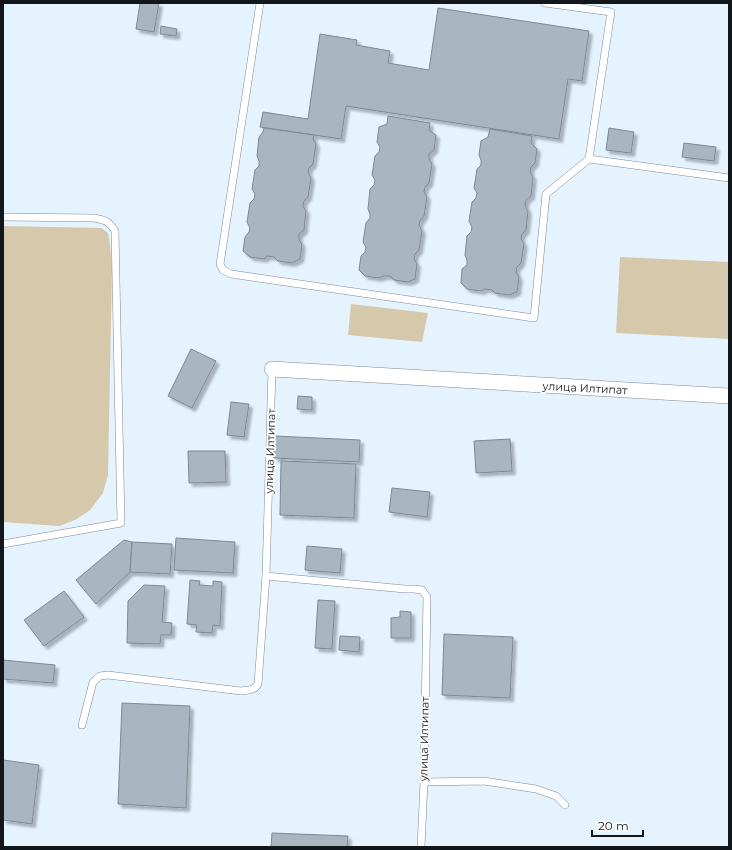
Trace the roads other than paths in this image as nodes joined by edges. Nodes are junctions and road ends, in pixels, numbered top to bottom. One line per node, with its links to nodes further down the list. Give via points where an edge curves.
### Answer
1 (260, 3): 3 (lane, via 220,264 223,270 231,274 534,318 546,194)
2 (545, 3): 3 (lane, via 611,12)
3 (589, 159): 4 (lane)
4 (729, 178)
5 (3, 217): 8 (lane, via 103,219 111,223 116,231 120,523)
6 (272, 369): 7 (street, улица Илтипат); 9 (lane, улица Илтипат)
7 (729, 396)
8 (3, 544)
9 (266, 576): 10 (lane, via 256,688 241,691 100,676 93,682); 11 (lane, улица Илтипат, via 422,590 427,597)
10 (82, 725)
11 (424, 782): 12 (lane, via 484,781 536,789 556,796); 13 (lane, улица Илтипат)
12 (565, 805)
13 (421, 847)

